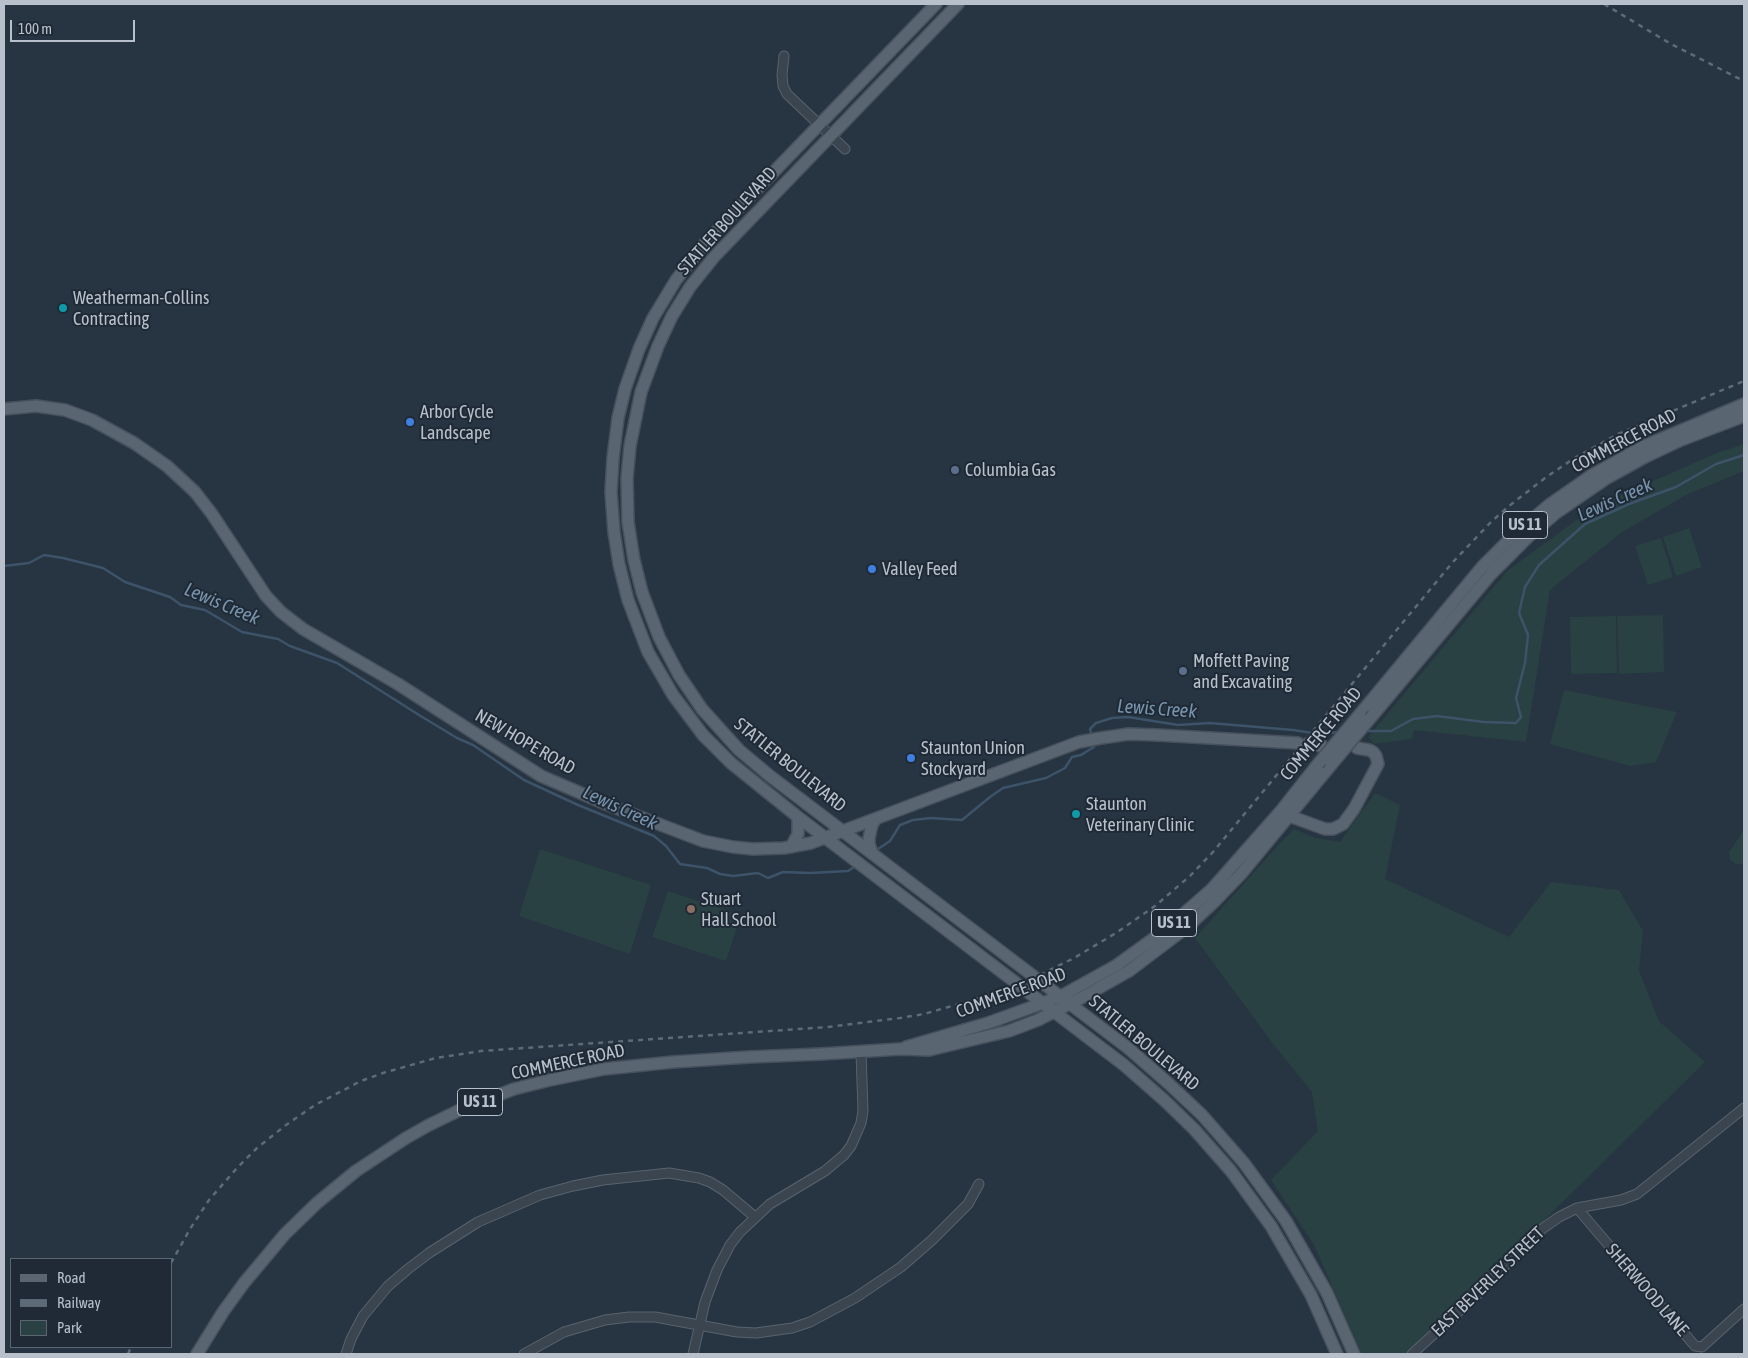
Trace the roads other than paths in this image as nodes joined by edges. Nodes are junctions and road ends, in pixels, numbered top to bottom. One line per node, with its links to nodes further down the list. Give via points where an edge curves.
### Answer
1 (936, 4): 4 (main road, STATLER BOULEVARD)
2 (958, 4): 5 (main road, STATLER BOULEVARD)
3 (784, 56): 4 (street, via 782,75 787,94)
4 (819, 124): 5 (street); 13 (main road, STATLER BOULEVARD, via 705,243 663,301 642,343 625,389 616,429 612,475 614,532 623,585 658,671 679,705 711,744)
5 (832, 135): 6 (street); 15 (main road, STATLER BOULEVARD, via 711,261 675,312 651,362 638,402 630,446 627,495 630,538 642,592 659,637 684,684 744,754)
6 (845, 149)
7 (1744, 404): 12 (main road, COMMERCE ROAD / US 11, bridge, via 1616,461 1570,490 1530,521 1482,568 1318,764)
8 (4, 409): 17 (main road, NEW HOPE ROAD, via 43,406 71,412 142,448 195,492 260,587 286,616 541,776 703,841 745,849)
9 (1744, 416): 12 (main road, COMMERCE ROAD / US 11, bridge, via 1681,440 1639,461 1590,488 1556,513 1491,574 1331,766)
10 (1322, 746): 14 (main road, NEW HOPE ROAD, via 1143,734 1092,739)
11 (1357, 748): 12 (main road, via 1373,752 1378,764 1343,824 1325,829)
12 (1284, 814): 19 (main road, COMMERCE ROAD / US 11, via 1185,914 1117,965); 21 (main road, COMMERCE ROAD / US 11, via 1241,874 1187,927 1129,971)
13 (798, 818): 16 (main road, STATLER BOULEVARD); 17 (main road, via 798,834)
14 (875, 820): 15 (main road, NEW HOPE ROAD); 18 (main road, via 870,831)
15 (848, 834): 16 (main road, NEW HOPE ROAD); 18 (main road, STATLER BOULEVARD)
16 (825, 838): 17 (main road, NEW HOPE ROAD); 20 (main road, STATLER BOULEVARD)
17 (791, 847)
18 (872, 853): 19 (main road, STATLER BOULEVARD)
19 (1061, 996): 20 (main road, COMMERCE ROAD / US 11); 21 (main road, STATLER BOULEVARD)
20 (1043, 1003): 22 (main road, STATLER BOULEVARD); 23 (main road, COMMERCE ROAD / US 11, via 988,1023)
21 (1070, 1004): 22 (main road, COMMERCE ROAD / US 11); 36 (main road, STATLER BOULEVARD, via 1168,1082 1244,1163 1283,1216 1312,1264)
22 (1054, 1012): 23 (main road, COMMERCE ROAD / US 11, via 1009,1031 945,1047 929,1050); 35 (main road, STATLER BOULEVARD, via 1164,1100 1231,1171 1287,1252 1311,1295)
23 (900, 1048): 24 (main road, COMMERCE ROAD / US 11)
24 (861, 1052): 28 (street, via 863,1111 851,1146 830,1168 782,1196); 31 (main road, COMMERCE ROAD / US 11, via 619,1067 514,1089 462,1109 386,1151 317,1203 252,1272)
25 (1744, 1108): 27 (street, EAST BEVERLEY STREET, via 1636,1194)
26 (979, 1184): 30 (street, via 968,1204 926,1246 883,1280 825,1315 792,1328 756,1332)
27 (1577, 1208): 29 (street, SHERWOOD LANE, via 1695,1346 1702,1347); 37 (street, EAST BEVERLEY STREET, via 1534,1236 1479,1294)
28 (755, 1217): 30 (street, via 730,1245 717,1270 705,1302); 32 (street, via 740,1202 710,1182 669,1173 603,1180 540,1195 478,1222 408,1269 363,1316)
29 (1744, 1309)
30 (701, 1325): 33 (street, via 655,1317 605,1320 564,1332); 34 (street)
31 (197, 1354)
32 (346, 1354)
33 (524, 1354)
34 (693, 1354)
35 (1337, 1354)
36 (1354, 1354)
37 (1412, 1354)

